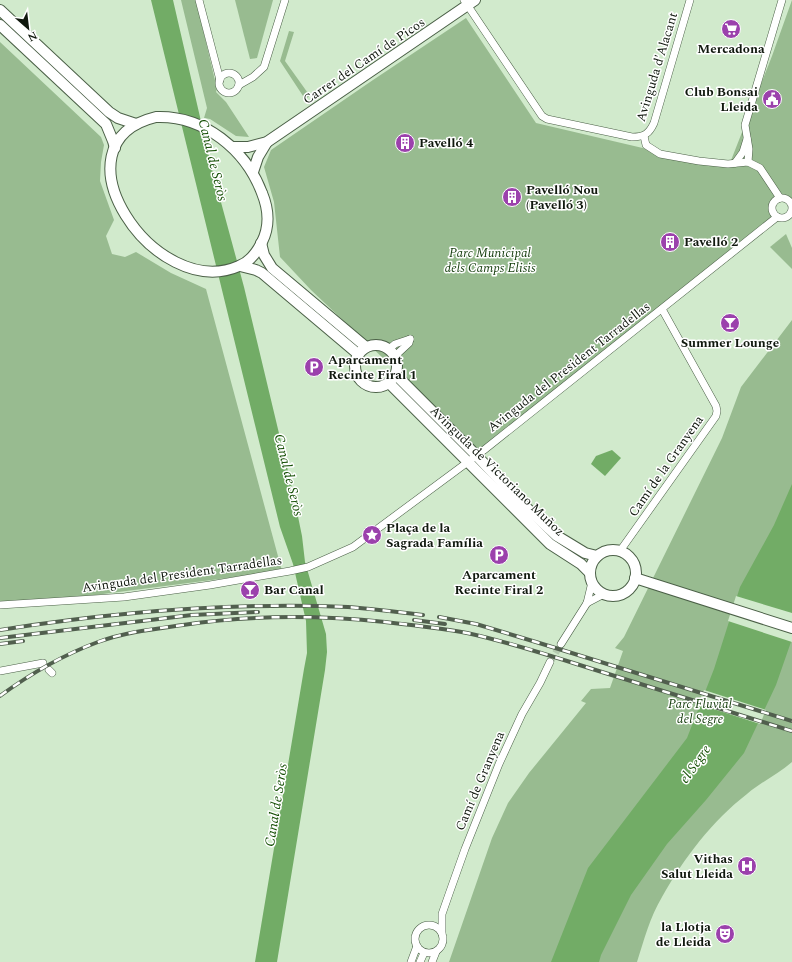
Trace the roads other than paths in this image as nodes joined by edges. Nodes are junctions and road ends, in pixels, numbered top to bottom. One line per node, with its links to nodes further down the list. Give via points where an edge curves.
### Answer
1 (199, 0): 8 (street)
2 (285, 0): 9 (street, via 264,67 254,77)
3 (690, 0): 11 (street, Avinguda d'Alacant, via 656,116 651,128)
4 (782, 0): 12 (street, via 745,125)
5 (469, 2): 11 (street, via 542,116 625,136); 13 (main road, Carrer del Camí de Picos)
6 (0, 10): 10 (main road, via 109,112)
7 (0, 25): 15 (main road, via 106,124)
8 (220, 80): 9 (street, via 227,73 234,74); 9 (street, via 220,86 227,93 233,92)
9 (239, 85)
10 (136, 124): 14 (main road, via 156,117 169,116 212,132); 15 (main road, via 122,136)
11 (643, 136): 17 (street, via 646,145 660,154 699,161)
12 (747, 138): 16 (street); 17 (street, via 743,152)
13 (267, 142): 14 (main road, via 248,147); 18 (main road)
14 (233, 147): 18 (main road)
15 (115, 148): 22 (main road, via 110,169 114,192 138,234 160,252 178,262 206,271)
16 (748, 162): 17 (street); 19 (street, via 760,168)
17 (735, 163)
18 (253, 172): 21 (main road, via 267,209 268,228)
19 (780, 198): 20 (street, via 774,201 772,207 772,212); 20 (street, via 789,201 792,211 786,218)
20 (777, 217): 23 (street, Avinguda del President Tarradellas)
21 (261, 244): 22 (main road, via 254,255); 24 (main road, via 272,268)
22 (240, 266): 25 (main road, via 262,273)
23 (662, 309): 28 (street, Avinguda del President Tarradellas); 30 (street, Camí de la Granyena, via 717,411 716,416)
24 (366, 347): 25 (main road); 26 (main road, via 381,344 392,353 398,362)
25 (358, 354): 27 (main road, via 355,366 361,381 377,387)
26 (396, 374): 27 (main road); 28 (main road, Avinguda de Victoriano Muñoz)
27 (389, 383): 29 (main road, Avinguda de Victoriano Muñoz)
28 (477, 456): 29 (street, Avinguda del President Tarradellas); 31 (main road, Avinguda de Victoriano Muñoz, via 518,500 557,536 585,553)
29 (468, 462): 32 (main road, Avinguda de Victoriano Muñoz, via 550,544 581,564); 36 (street, Avinguda del President Tarradellas, via 353,547 308,567 290,572 124,597)
30 (620, 551): 31 (main road, via 607,550); 33 (main road, via 634,564)
31 (597, 556): 32 (main road, via 591,564)
32 (591, 577): 34 (main road, via 598,590); 35 (street)
33 (635, 578): 34 (main road, via 627,590 618,595); 37 (main road)
34 (604, 594): 35 (street)
35 (587, 603): 38 (street)
36 (0, 605)
37 (792, 628)
38 (561, 644)
39 (550, 662): 42 (street, Camí de Granyena, via 499,764)
40 (43, 663): 41 (street)
41 (0, 671)
42 (442, 914): 43 (street); 44 (street, Camí de Granyena)
43 (429, 925): 44 (street); 45 (street, via 418,931 415,938)
44 (442, 933): 46 (street, via 442,946)
45 (417, 946): 47 (street); 48 (street)
46 (436, 952): 47 (street); 50 (street)
47 (424, 953): 49 (street)
48 (411, 962)
49 (420, 962)
50 (432, 962)

